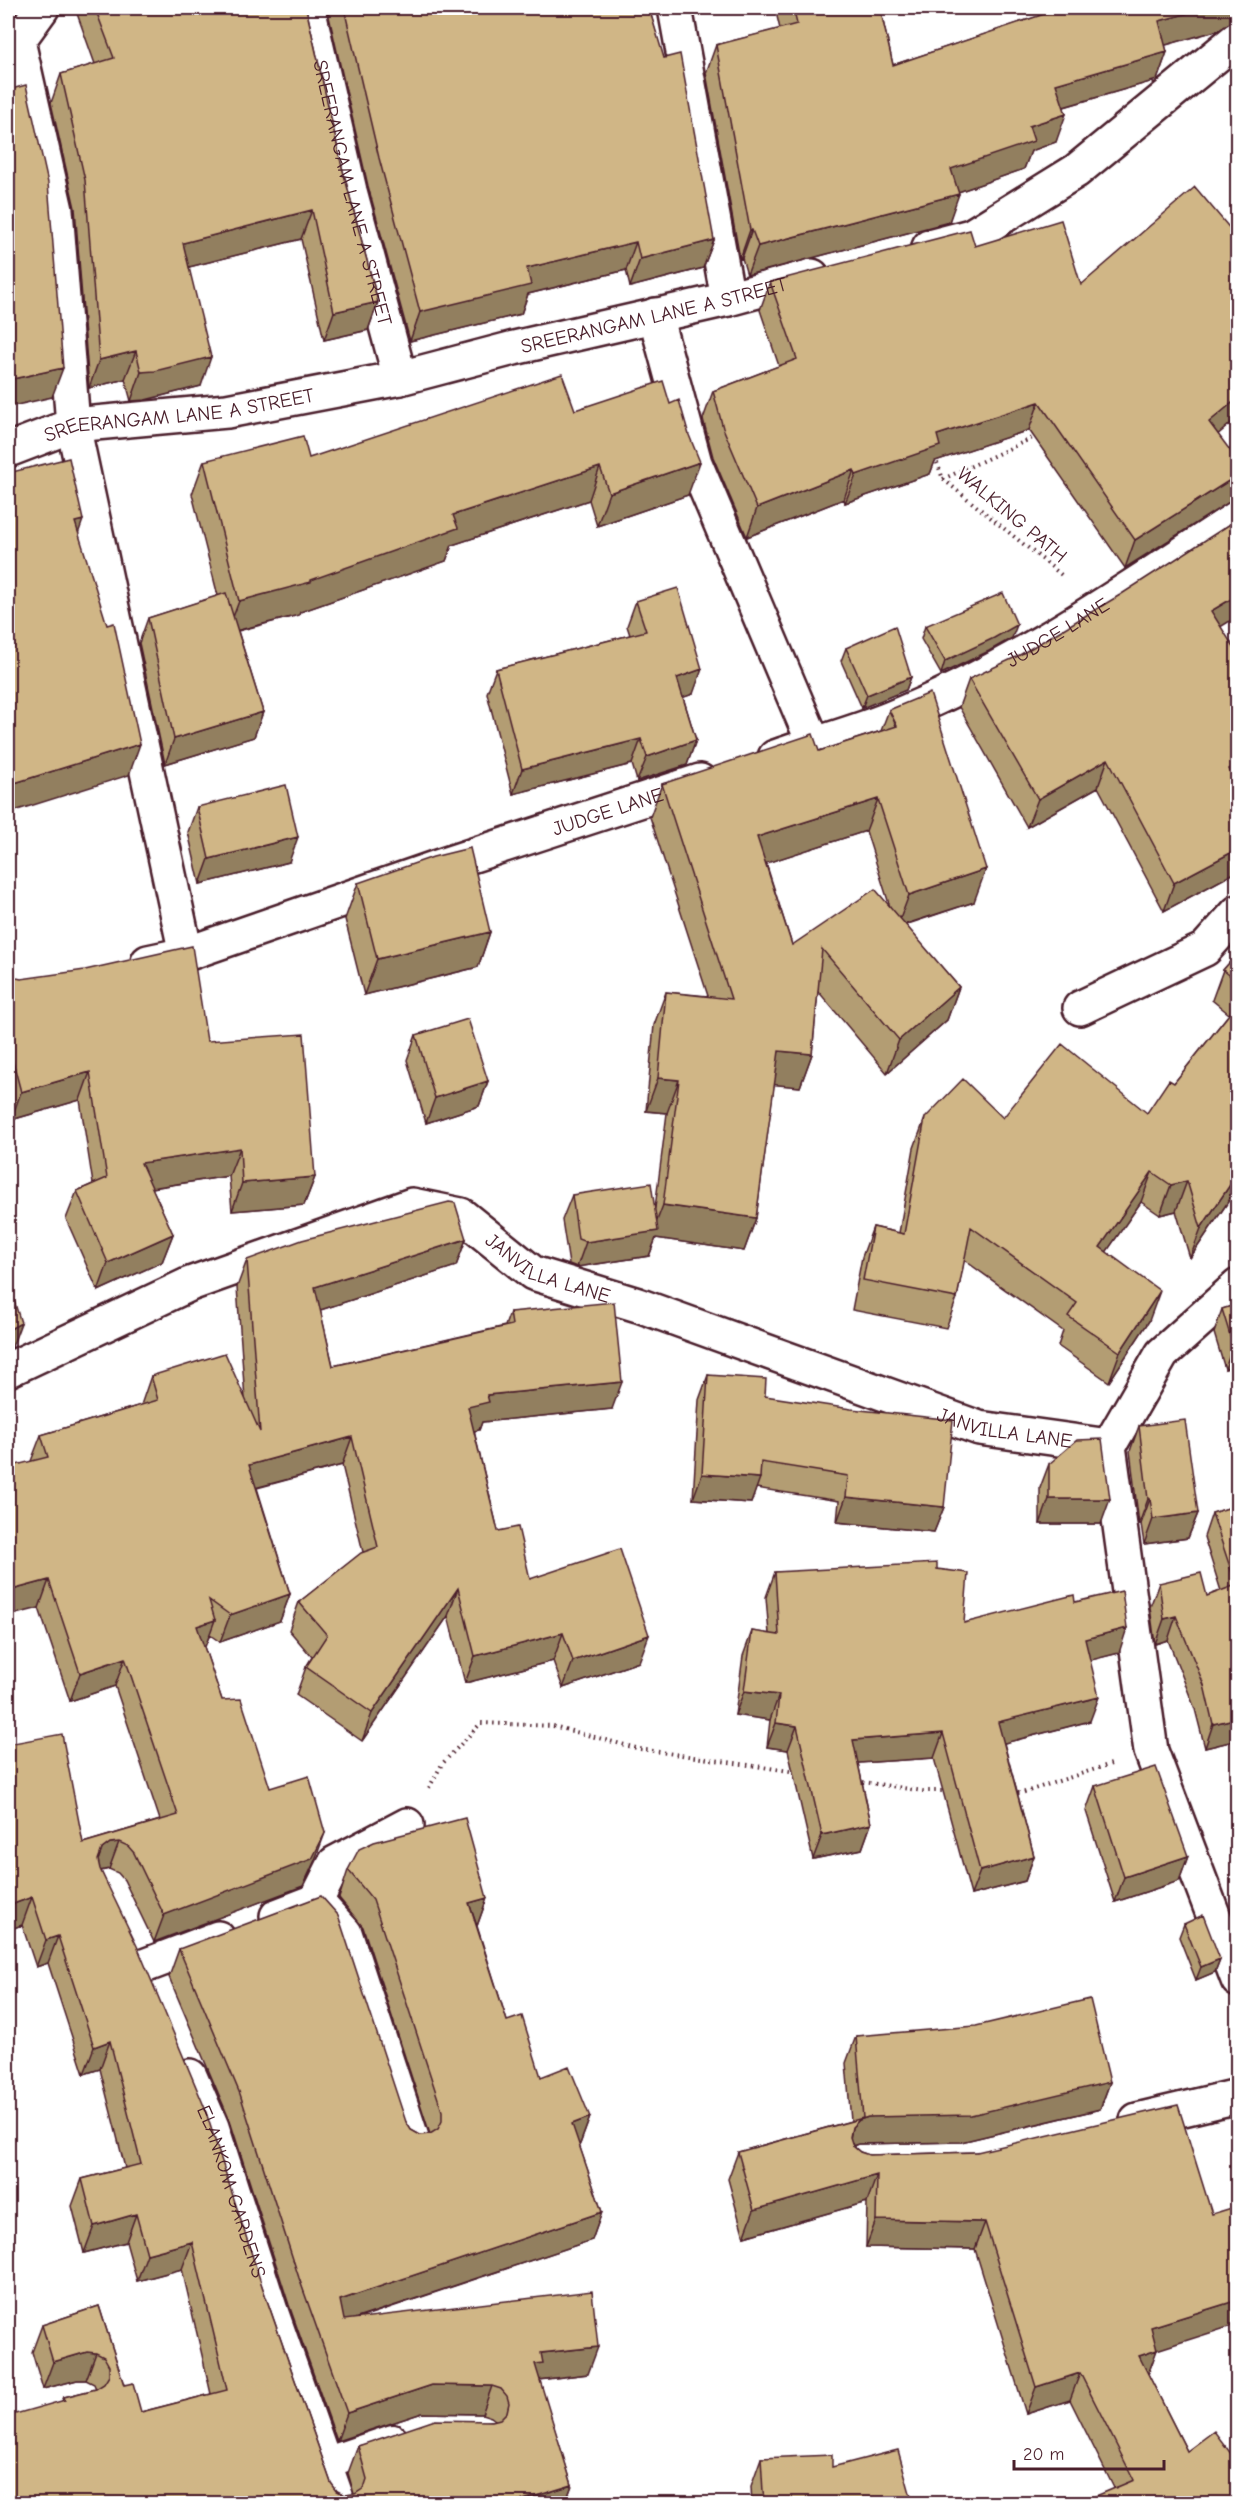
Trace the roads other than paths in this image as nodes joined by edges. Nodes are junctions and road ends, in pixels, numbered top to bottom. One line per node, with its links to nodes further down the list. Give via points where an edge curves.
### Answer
1 (42, 8): 10 (street, via 18,41 56,210)
2 (308, 8): 9 (street, SREERANGAM LANE A STREET, via 350,191)
3 (675, 8): 7 (street)
4 (1238, 38): 5 (street, via 1076,171 971,236)
5 (903, 254)
6 (839, 269): 7 (street, SREERANGAM LANE A STREET)
7 (728, 299): 8 (street, SREERANGAM LANE A STREET)
8 (655, 315): 9 (street, SREERANGAM LANE A STREET); 13 (street, via 695,463)
9 (400, 378): 10 (street, SREERANGAM LANE A STREET, via 227,411)
10 (73, 425): 11 (street, SREERANGAM LANE A STREET); 15 (street)
11 (8, 450)
12 (1238, 517): 13 (street, JUDGE LANE, via 998,668 891,718)
13 (813, 744): 15 (street, JUDGE LANE)
14 (1238, 912): 17 (street, via 1205,949)
15 (186, 954): 16 (street, JUDGE LANE)
16 (117, 969)
17 (1080, 1008)
18 (1238, 1286): 20 (street, via 1162,1354)
19 (8, 1370): 20 (street, JANVILLA LANE, via 190,1284 412,1205 461,1215 533,1273 638,1305 979,1428)
20 (1109, 1446): 24 (street, via 1150,1751)
21 (407, 1825): 22 (street, via 335,1863)
22 (316, 1901): 23 (street, via 149,1979); 28 (street, via 345,1933)
23 (130, 1937)
24 (1238, 1980)
25 (177, 2044): 30 (street, ELANKOM GARDENS, via 212,2127)
26 (1238, 2096): 27 (street)
27 (1112, 2126)
28 (414, 2144)
29 (422, 2430): 30 (lane)
30 (325, 2463): 31 (street, ELANKOM GARDENS)
31 (339, 2504)

